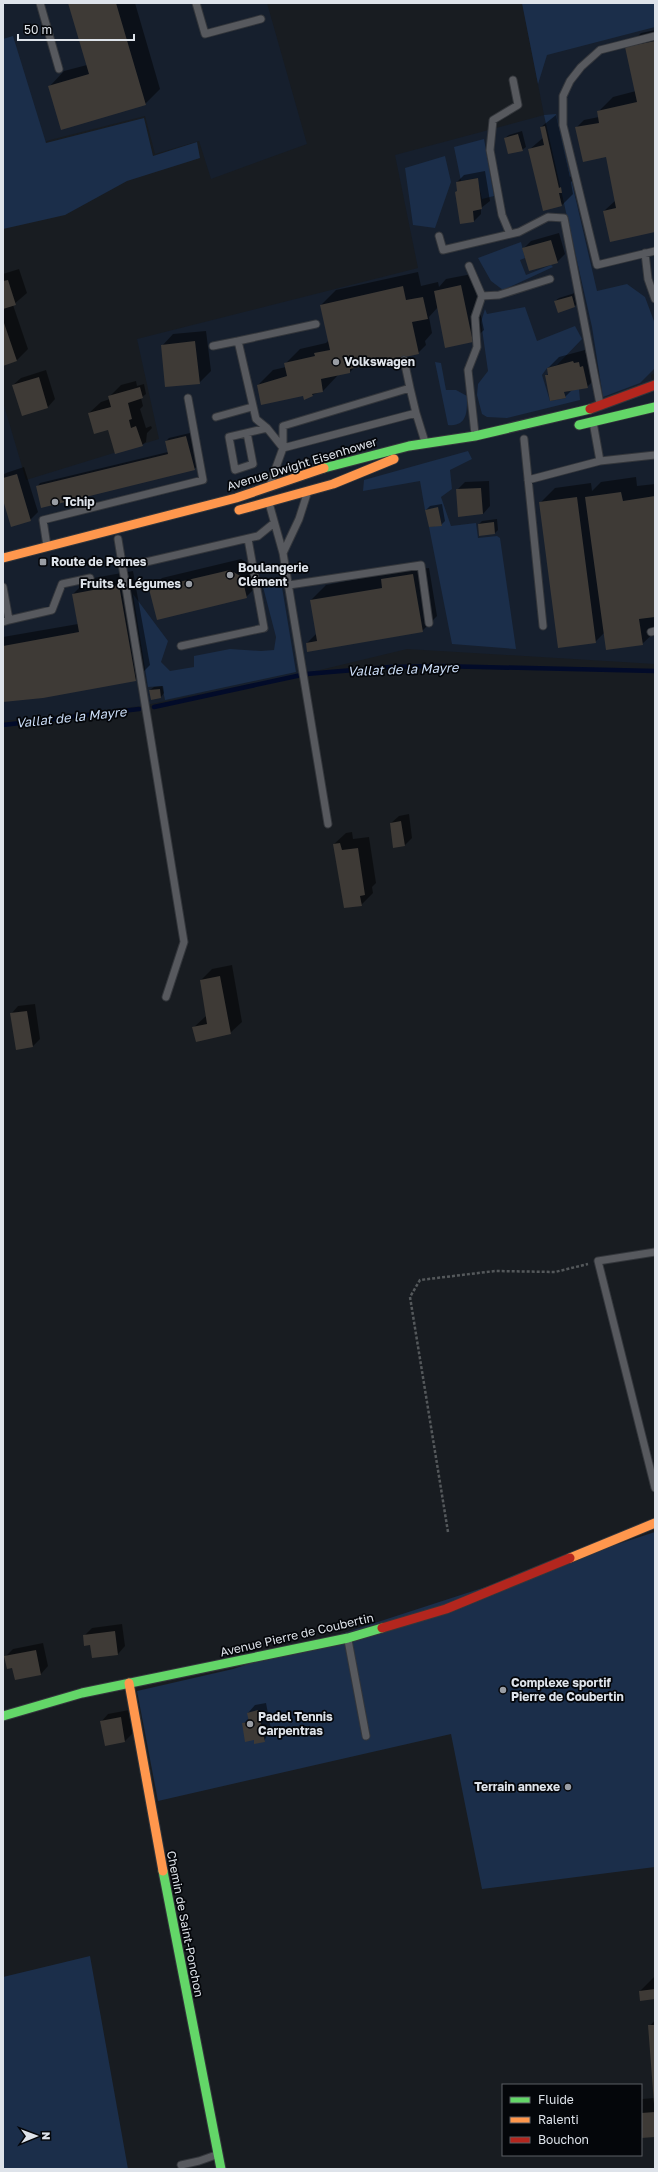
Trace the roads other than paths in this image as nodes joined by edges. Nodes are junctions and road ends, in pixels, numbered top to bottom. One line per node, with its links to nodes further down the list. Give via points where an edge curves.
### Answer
1 (40, 3): 5 (lane)
2 (196, 3): 3 (lane, via 204,34)
3 (261, 19)
4 (655, 36): 10 (lane, via 600,50 581,67 563,96 563,125 597,265)
5 (59, 69)
6 (513, 80): 7 (lane, via 518,105 493,120 490,150 502,215)
7 (510, 234): 8 (lane, via 443,250); 22 (lane, via 548,217 564,218)
8 (439, 236)
9 (655, 250): 10 (lane)
10 (645, 253): 14 (lane, via 648,279)
11 (469, 266): 13 (lane)
12 (550, 279): 13 (lane, via 499,295)
13 (482, 296): 31 (lane, via 475,316 477,347 468,370)
14 (655, 299)
15 (316, 324): 16 (lane)
16 (238, 342): 17 (lane); 23 (lane)
17 (213, 346)
18 (404, 360): 20 (lane)
19 (655, 385): 22 (street, Avenue Dwight Eisenhower)
20 (410, 388): 25 (lane); 35 (lane, via 283,426)
21 (188, 398): 48 (lane, via 202,480 43,520)
22 (600, 406): 31 (street, Avenue Dwight Eisenhower)
23 (252, 407): 26 (lane); 28 (lane, via 256,419)
24 (655, 407): 27 (street)
25 (416, 413): 33 (lane); 35 (lane)
26 (216, 417)
27 (593, 422): 29 (street); 37 (lane)
28 (267, 428): 30 (lane); 35 (lane)
29 (570, 428)
30 (247, 433): 30 (lane, via 229,437 234,470 253,464)
31 (475, 436): 33 (street, Avenue Dwight Eisenhower)
32 (524, 438): 38 (lane)
33 (426, 444): 39 (street, Avenue Dwight Eisenhower, via 351,460)
34 (467, 447): 40 (street, Avenue Dwight Eisenhower, via 405,456)
35 (283, 448): 39 (lane)
36 (655, 455): 37 (lane)
37 (600, 461): 38 (lane)
38 (528, 480): 57 (lane)
39 (268, 488): 41 (lane); 48 (street, Avenue Dwight Eisenhower)
40 (308, 492): 41 (street, Avenue Dwight Eisenhower); 49 (lane)
41 (268, 502): 42 (street, Avenue Dwight Eisenhower); 44 (lane)
42 (230, 513)
43 (198, 518): 45 (street)
44 (274, 523): 46 (lane, via 258,536); 49 (lane)
45 (125, 537): 47 (street); 60 (lane, via 184,942)
46 (248, 539): 51 (lane); 58 (lane, via 264,628)
47 (106, 543)
48 (47, 548): 50 (street, Avenue Dwight Eisenhower)
49 (283, 553): 53 (lane)
50 (3, 558)
51 (146, 562)
52 (90, 578): 55 (lane, via 62,584 52,610)
53 (289, 585): 56 (lane, via 421,565); 59 (lane)
54 (3, 587): 55 (lane)
55 (6, 621)
56 (429, 623)
57 (543, 626)
58 (181, 646)
59 (328, 824)
60 (166, 997)
61 (655, 1252): 62 (lane, via 598,1261)
62 (655, 1488)
63 (655, 1523): 64 (street, Avenue Pierre de Coubertin, via 446,1609)
64 (348, 1638): 65 (street, Avenue Pierre de Coubertin); 67 (lane)
65 (129, 1683): 66 (street, Avenue Pierre de Coubertin); 68 (street, Chemin de Saint-Ponchon, via 173,1927)
66 (3, 1716)
67 (366, 1736)
68 (218, 2154): 69 (lane); 70 (street, Chemin de Saint-Ponchon)
69 (182, 2165)
70 (221, 2169)

